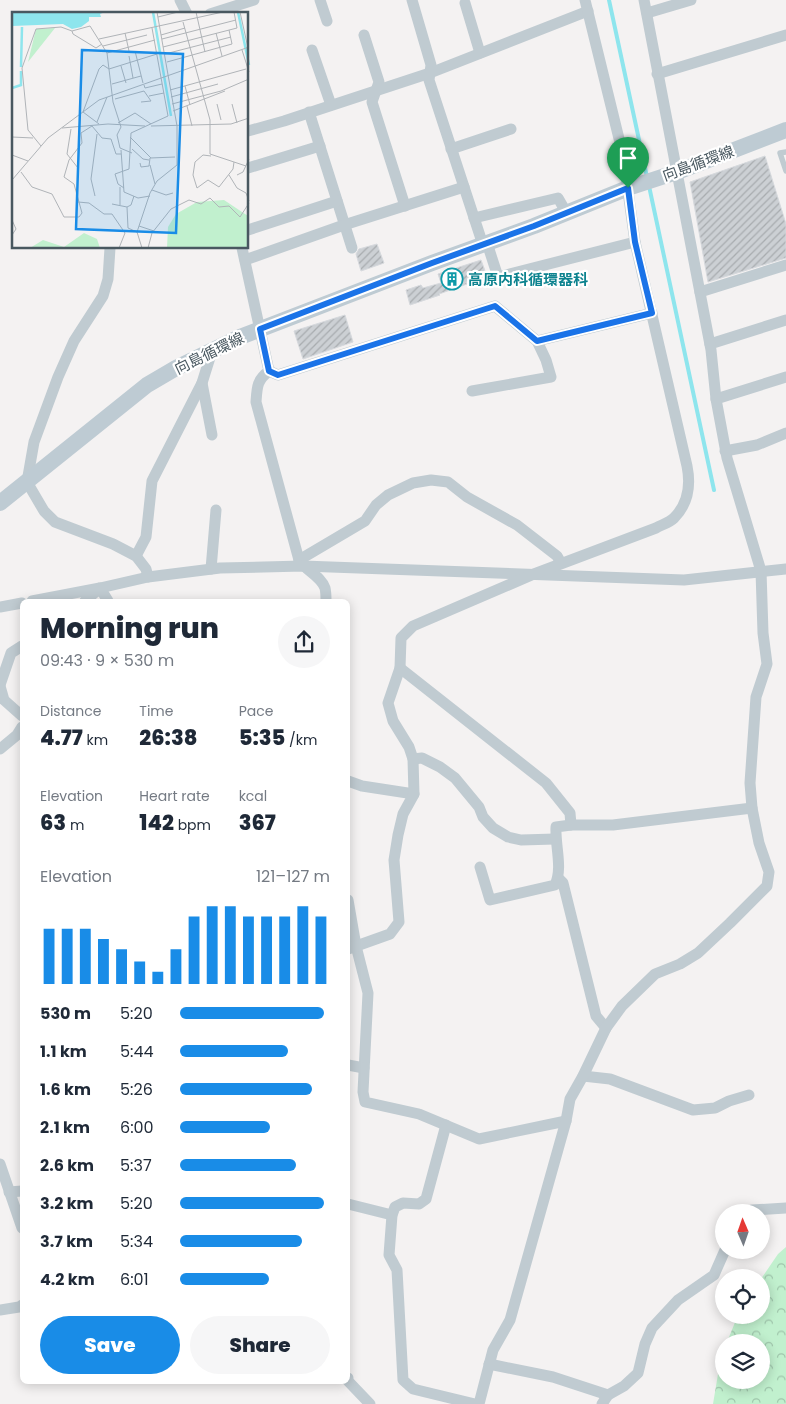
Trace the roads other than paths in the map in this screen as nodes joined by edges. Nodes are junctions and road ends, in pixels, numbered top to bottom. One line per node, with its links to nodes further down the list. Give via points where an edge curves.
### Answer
1 (180, 0): 10 (street)
2 (254, 0): 9 (street)
3 (320, 0): 13 (street)
4 (412, 0): 18 (street, via 431,65)
5 (644, 0): 12 (street)
6 (691, 0): 12 (street)
7 (465, 3): 17 (street)
8 (586, 5): 17 (street); 33 (street)
9 (238, 10): 11 (street)
10 (187, 12)
11 (224, 12)
12 (647, 13): 19 (street)
13 (327, 21)
14 (364, 35): 20 (street, via 379,82)
15 (786, 35): 19 (street)
16 (312, 50): 21 (street)
17 (480, 53): 18 (street)
18 (430, 73): 20 (street); 27 (street, via 429,80)
19 (657, 74): 31 (street)
20 (376, 90): 21 (street); 35 (street, via 372,102)
21 (331, 104): 22 (street)
22 (309, 112): 24 (street); 26 (street)
23 (511, 129): 27 (street)
24 (249, 131)
25 (786, 131): 31 (main road, 向島循環線)
26 (320, 146): 29 (street); 34 (street)
27 (451, 149): 32 (street)
28 (786, 152): 30 (lane, via 780,154)
29 (249, 168)
30 (786, 171)
31 (673, 173): 33 (main road, 向島循環線); 47 (street)
32 (464, 187): 35 (street); 37 (street)
33 (630, 188): 36 (main road, 向島循環線); 40 (street)
34 (337, 201): 38 (street); 39 (street)
35 (405, 206): 38 (street)
36 (566, 212): 37 (street, via 558,198); 41 (main road, 向島循環線)
37 (474, 218): 41 (street)
38 (344, 225): 42 (street); 45 (street)
39 (249, 230)
40 (635, 242): 41 (street, via 498,277); 48 (street)
41 (485, 244): 50 (main road, 向島循環線)
42 (352, 248)
43 (110, 249): 62 (street, via 103,296 74,341 58,377 34,442)
44 (242, 249): 45 (street)
45 (245, 260): 50 (street)
46 (786, 265): 47 (street)
47 (700, 292): 52 (street)
48 (652, 313): 51 (street); 67 (street, via 690,480 689,491 673,520)
49 (786, 320): 52 (street)
50 (260, 329): 53 (main road, 向島循環線); 54 (street)
51 (537, 341): 54 (street, via 495,306 278,375); 57 (street, via 551,377)
52 (710, 344): 58 (street)
53 (212, 351): 56 (street); 62 (main road, 向島循環線, via 148,385)
54 (269, 371): 66 (street, via 257,387 256,402)
55 (786, 377): 58 (street)
56 (202, 383): 60 (street); 65 (street, via 152,481 146,537)
57 (472, 391)
58 (716, 399): 61 (street)
59 (786, 433): 61 (street, via 757,445)
60 (212, 434)
61 (725, 451): 70 (street)
62 (27, 482): 63 (main road, 向島循環線); 65 (street, via 44,511 55,522)
63 (0, 504)
64 (216, 510): 68 (street)
65 (136, 556): 72 (street)
66 (301, 563): 67 (street, via 365,521 376,505 388,496 413,483 431,480 448,482 517,526 557,556); 68 (street); 71 (street); 77 (street, via 319,578)
67 (561, 564): 71 (street)
68 (211, 569): 72 (street)
69 (786, 569): 70 (street)
70 (761, 571): 71 (street, via 684,580); 89 (street, via 767,664 756,697 750,783)
71 (534, 574): 81 (street, via 413,626 401,638)
72 (148, 577): 73 (street)
73 (100, 588): 74 (street); 75 (street); 76 (street)
74 (42, 599)
75 (86, 599)
76 (107, 599)
77 (326, 599)
78 (20, 603): 79 (street)
79 (0, 607)
80 (20, 647): 82 (street, via 11,653)
81 (400, 668): 86 (street, via 388,703 392,721 410,747); 90 (street, via 546,783 570,813)
82 (0, 685): 83 (street, via 4,700)
83 (20, 714)
84 (20, 730): 85 (street)
85 (0, 749)
86 (413, 759): 88 (street); 91 (street, via 422,758 456,778 483,817 508,837)
87 (350, 783): 88 (street)
88 (414, 794): 95 (street, via 403,814 394,860 399,922 390,934)
89 (752, 808): 90 (street, via 613,825); 96 (street, via 759,843 770,872 767,886 698,953 655,974 622,1006)
90 (571, 825): 91 (street, via 556,827)
91 (555, 840): 93 (street)
92 (480, 867): 93 (street, via 490,900 555,885)
93 (558, 878): 96 (street, via 563,883 596,1016)
94 (350, 924): 95 (street)
95 (352, 948): 98 (street, via 368,993)
96 (606, 1028): 99 (street)
97 (350, 1065): 98 (street)
98 (364, 1068): 102 (street, via 365,1102 419,1114)
99 (583, 1076): 100 (street, via 610,1079 693,1110 715,1108); 101 (street, via 570,1099)
100 (749, 1094)
101 (566, 1121): 102 (street, via 479,1139); 114 (street, via 510,1320)
102 (446, 1125): 109 (street, via 426,1199 419,1204 403,1203 395,1207)
103 (0, 1164): 105 (street)
104 (20, 1191): 105 (street)
105 (9, 1192): 110 (street)
106 (350, 1204): 109 (street)
107 (786, 1208): 108 (street)
108 (770, 1209)
109 (392, 1215): 118 (street, via 389,1255 397,1270 403,1380 413,1389)
110 (20, 1222)
111 (721, 1259): 116 (street, via 714,1275 678,1300 652,1328 638,1373)
112 (20, 1306): 113 (street)
113 (0, 1310)
114 (489, 1364): 116 (street, via 553,1377); 119 (street)
115 (350, 1383): 117 (street)
116 (605, 1400)
117 (370, 1404)
118 (475, 1404)
119 (479, 1404)

